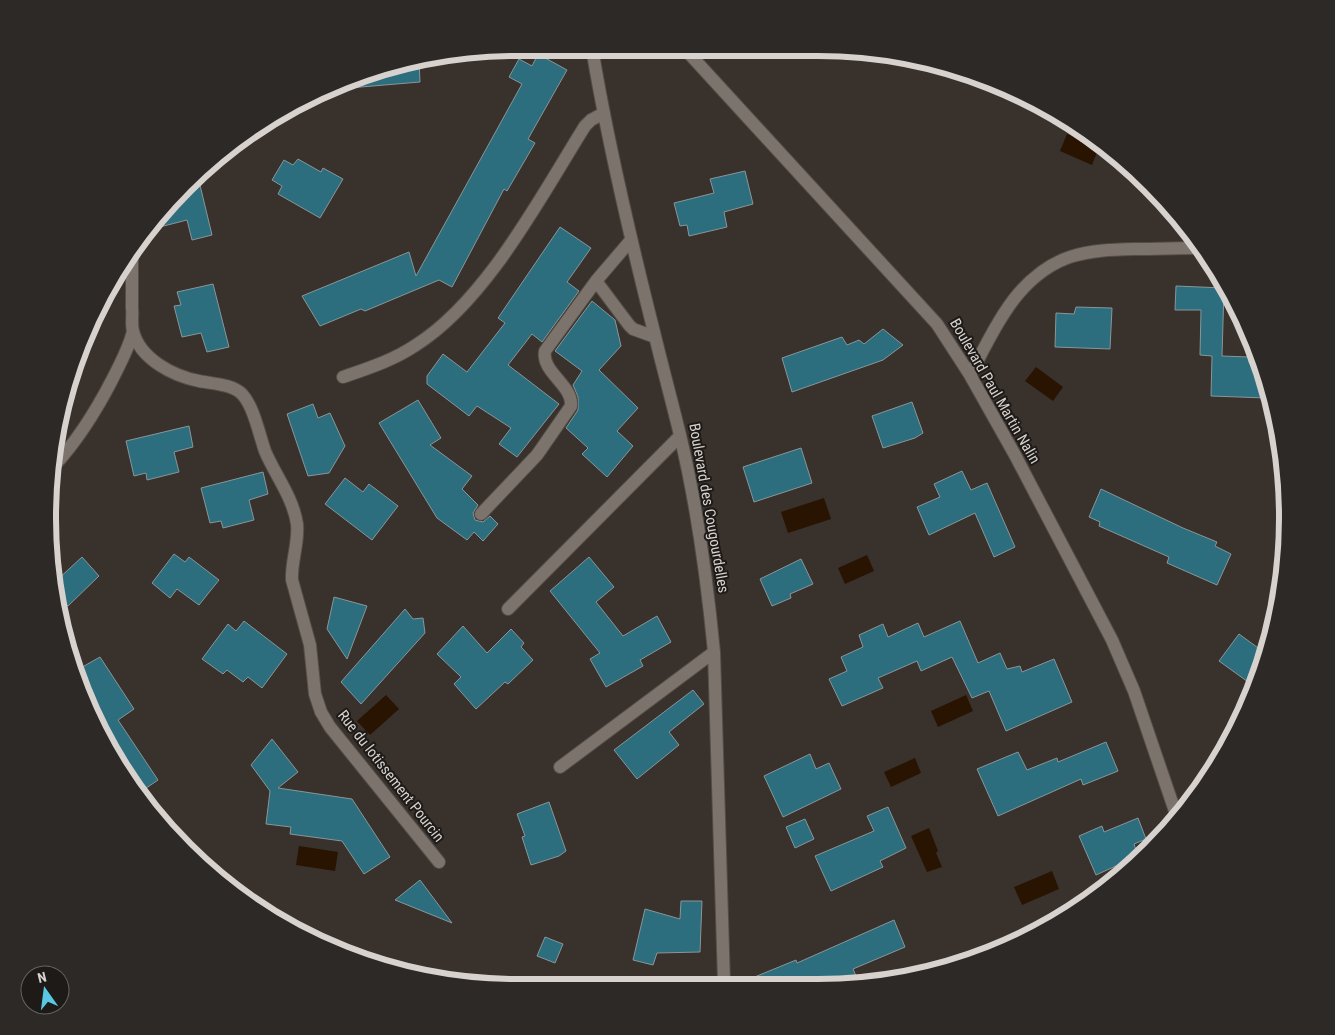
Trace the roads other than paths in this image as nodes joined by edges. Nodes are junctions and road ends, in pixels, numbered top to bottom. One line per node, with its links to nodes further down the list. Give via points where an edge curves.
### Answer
1 (593, 56): 3 (street, Boulevard des Cougourdelles)
2 (691, 56): 10 (street, Boulevard Paul Martin Nalin, via 919,303 937,324)
3 (604, 113): 4 (street, Boulevard des Cougourdelles); 11 (street, via 584,126 514,239 463,305 418,344 389,361)
4 (631, 240): 7 (street); 9 (street, Boulevard des Cougourdelles)
5 (1191, 248): 10 (street, via 1085,252 1048,267 1018,294)
6 (132, 264): 8 (street, Rue du lotissement Pourcin)
7 (596, 281): 9 (street, via 633,329); 14 (street, via 544,354 570,396 571,406 537,455)
8 (133, 331): 13 (street, via 121,363 96,410); 19 (street, Rue du lotissement Pourcin, via 143,350 172,373 229,386 246,400 295,515 297,536 292,580 310,645 318,704 330,727)
9 (655, 336): 12 (street, Boulevard des Cougourdelles)
10 (970, 375): 18 (street, Boulevard Paul Martin Nalin, via 1116,648 1134,690)
11 (344, 377)
12 (680, 436): 15 (street); 16 (street, Boulevard des Cougourdelles, via 700,536)
13 (60, 459)
14 (481, 514)
15 (508, 608)
16 (714, 652): 17 (street); 20 (street, Boulevard des Cougourdelles)
17 (560, 766)
18 (1174, 810)
19 (439, 862)
20 (724, 979)

